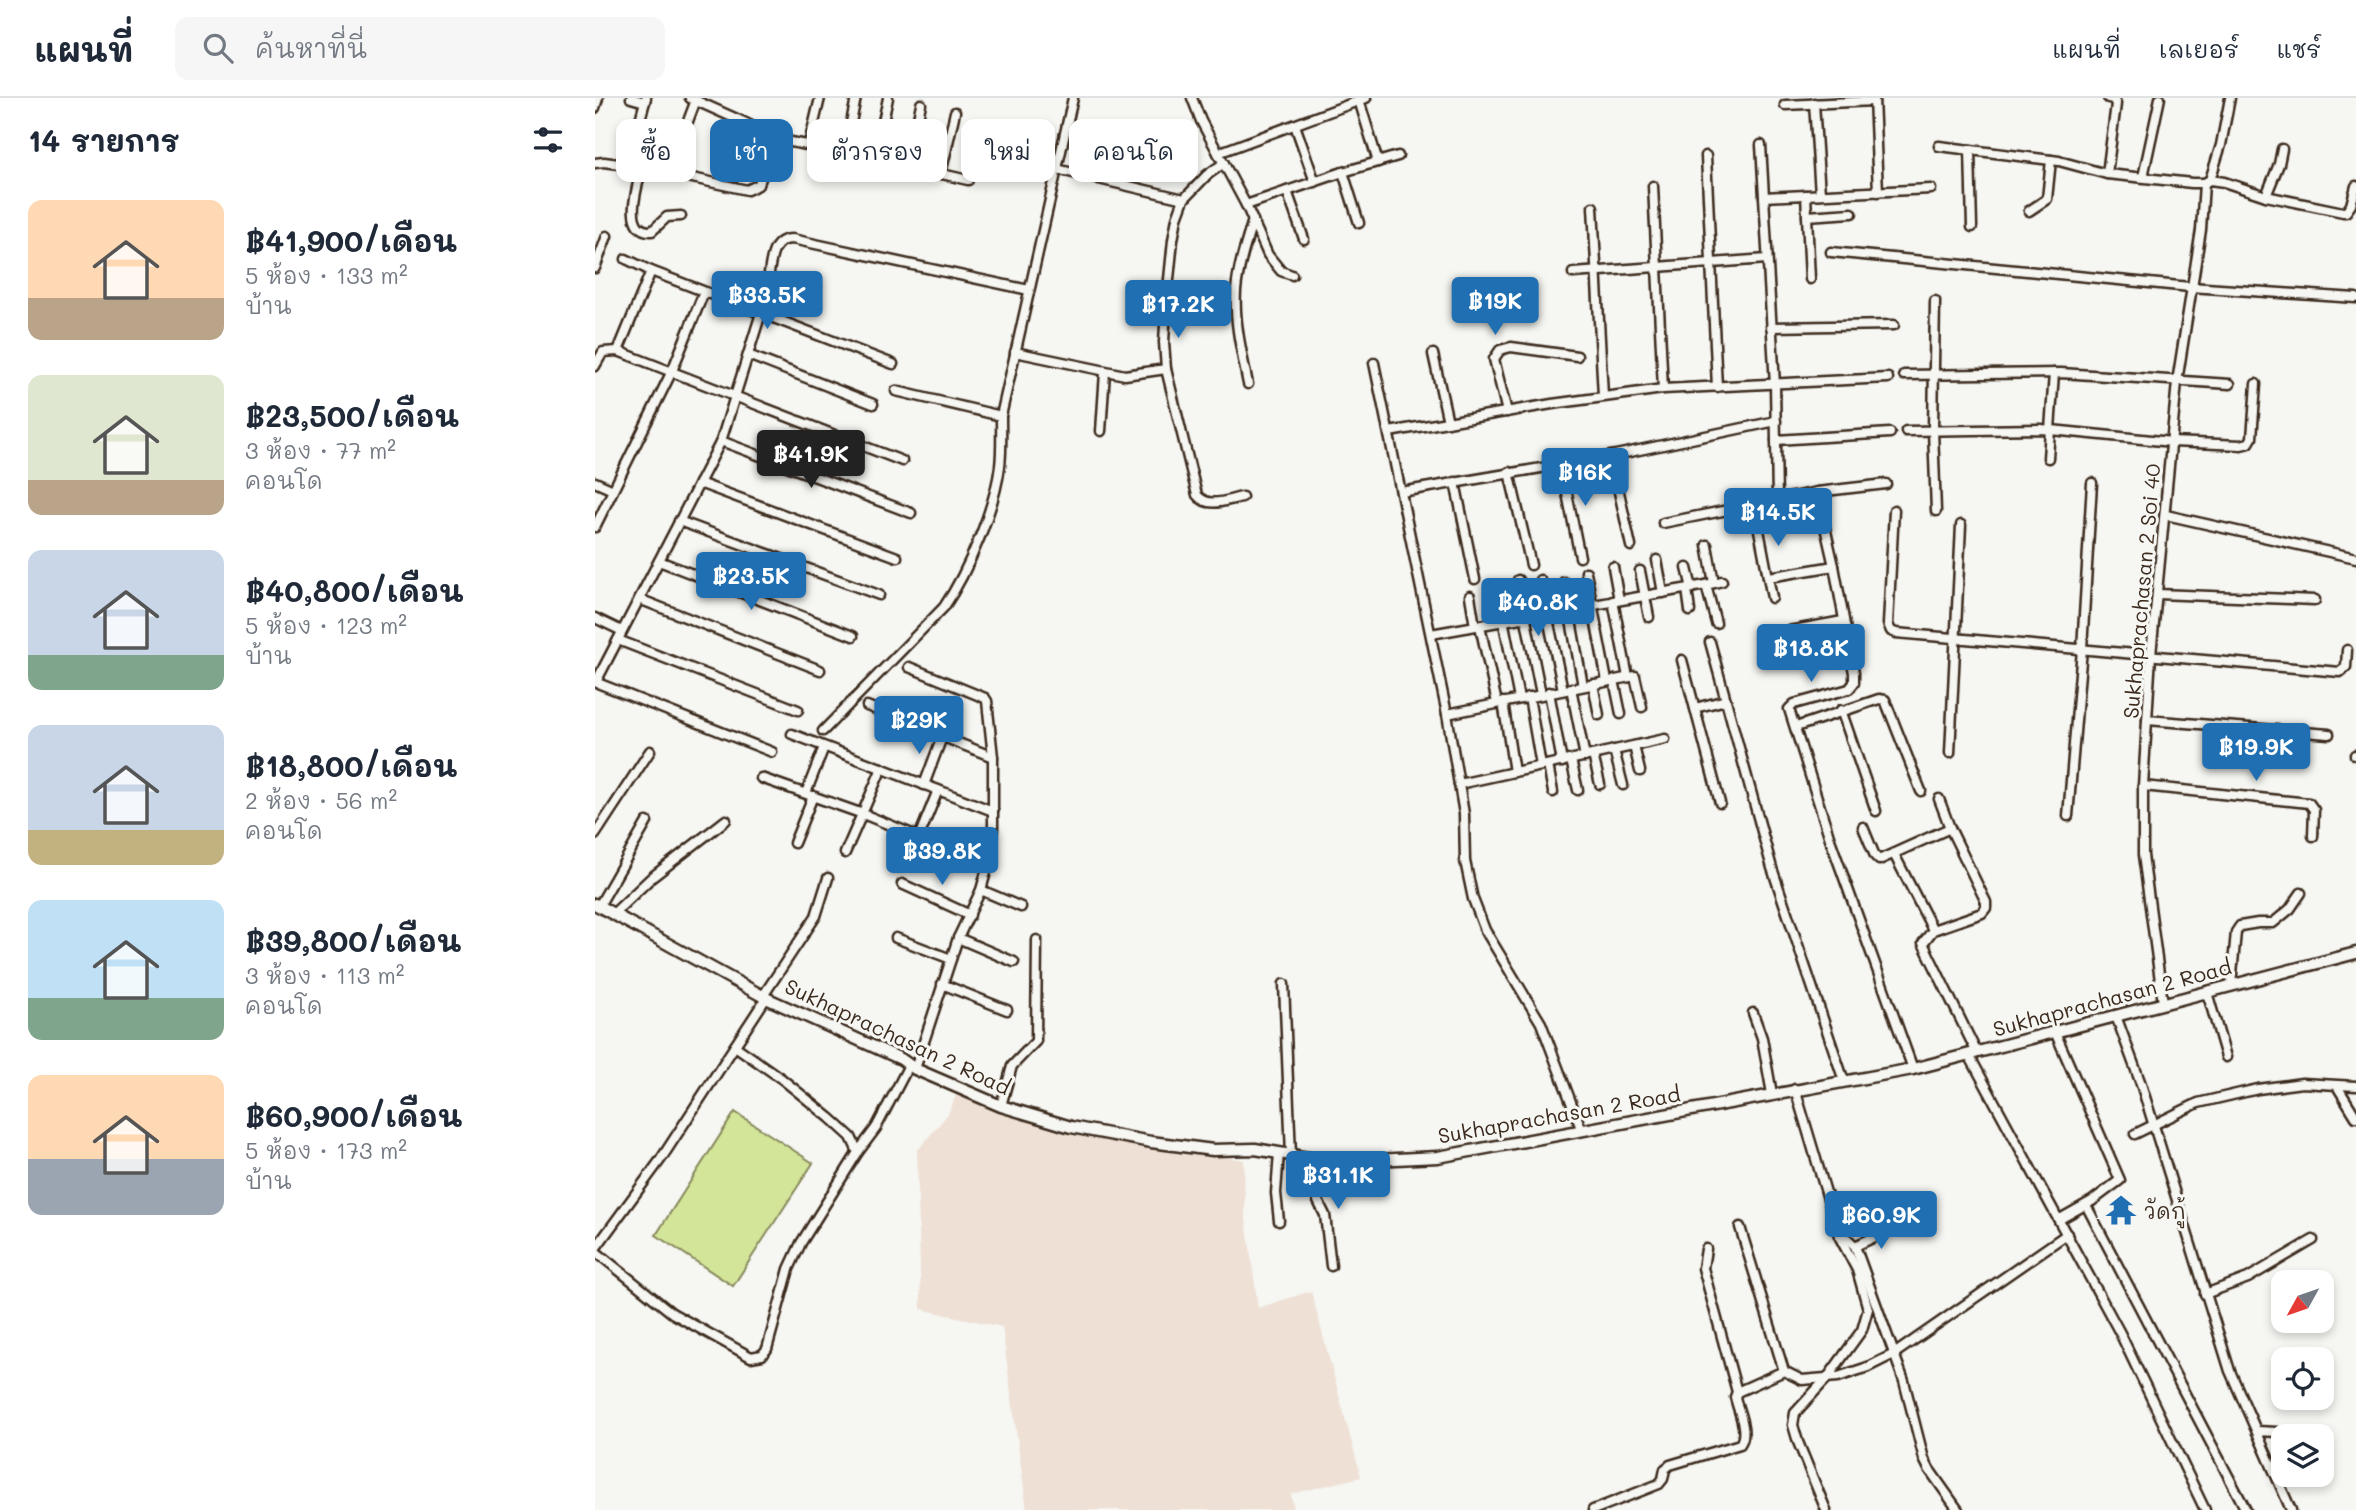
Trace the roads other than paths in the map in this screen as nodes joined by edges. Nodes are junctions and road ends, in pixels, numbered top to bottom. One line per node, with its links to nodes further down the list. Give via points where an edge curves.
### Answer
1 (598, 98): 19 (street)
2 (631, 98): 15 (street)
3 (820, 98): 25 (street)
4 (856, 98): 26 (street)
5 (888, 98): 27 (street)
6 (1073, 98): 44 (street)
7 (1192, 98): 36 (street)
8 (1334, 98): 20 (street)
9 (2108, 98): 46 (street, via 2116,104)
10 (2160, 98): 47 (street)
11 (2230, 98): 51 (street, Sukhaprachasan 2 Soi 40, via 2221,145)
12 (693, 99): 23 (street); 24 (street)
13 (1362, 99): 20 (street); 40 (street)
14 (1874, 99): 16 (street); 56 (street)
15 (646, 100): 22 (street)
16 (1814, 103): 18 (street); 57 (street)
17 (921, 104): 28 (street)
18 (1785, 105)
19 (595, 108)
20 (1338, 108): 29 (street)
21 (955, 113): 33 (street)
22 (640, 119)
23 (687, 119)
24 (734, 119)
25 (815, 119)
26 (852, 119)
27 (884, 119)
28 (918, 119)
29 (1295, 125): 36 (street); 50 (street)
30 (807, 144): 48 (street, via 780,140 773,144 762,179 747,190)
31 (1761, 145): 60 (street)
32 (1939, 146): 35 (street)
33 (947, 148)
34 (2282, 149): 59 (street)
35 (1970, 150): 39 (street); 70 (street)
36 (1218, 153): 42 (street)
37 (1398, 156): 40 (street)
38 (1706, 156): 76 (street)
39 (2051, 160): 46 (street); 64 (street, via 2046,199)
40 (1378, 162): 45 (street)
41 (595, 163): 43 (street)
42 (1224, 163): 61 (street); 62 (street)
43 (616, 164)
44 (1056, 169): 61 (street); 86 (street)
45 (1343, 172): 50 (street); 69 (street)
46 (2107, 174): 47 (street)
47 (2143, 177): 51 (street)
48 (696, 179)
49 (639, 182): 66 (street, via 633,214 639,227 652,231 667,216)
50 (1315, 182): 55 (street)
51 (2207, 182): 59 (street, via 2224,182); 85 (street, Sukhaprachasan 2 Soi 40)
52 (1653, 186): 78 (street)
53 (2356, 186): 59 (street, via 2351,205 2343,212)
54 (1931, 189): 56 (street)
55 (1287, 191): 62 (street); 72 (street)
56 (1878, 192): 57 (street)
57 (1820, 194): 58 (street)
58 (1806, 195): 60 (street); 67 (street)
59 (2266, 196)
60 (1764, 197): 74 (street)
61 (1184, 199): 101 (street, via 1170,263)
62 (1246, 205): 68 (street)
63 (1593, 207): 80 (street)
64 (2029, 211)
65 (1852, 213): 67 (street)
66 (681, 216)
67 (1807, 216): 83 (street)
68 (1253, 220): 82 (street, via 1276,266); 109 (street, via 1236,293)
69 (1359, 223)
70 (1972, 227)
71 (607, 236): 77 (street)
72 (1304, 239)
73 (1831, 252): 85 (street)
74 (1767, 259): 76 (street); 92 (street)
75 (626, 260): 79 (street)
76 (1711, 263): 78 (street); 113 (street)
77 (596, 264)
78 (1657, 267): 80 (street); 114 (street)
79 (651, 271): 87 (street); 93 (street)
80 (1597, 271): 81 (street); 116 (street)
81 (1573, 273)
82 (1292, 275)
83 (1809, 279)
84 (768, 280): 86 (street, via 775,247 792,239)
85 (2190, 287): 88 (street); 108 (street, Sukhaprachasan 2 Soi 40)
86 (1029, 290): 94 (street)
87 (704, 292): 90 (street); 102 (street)
88 (2356, 298)
89 (1935, 301): 105 (street)
90 (761, 313): 96 (street); 99 (street)
91 (1894, 324): 92 (street)
92 (1771, 327): 112 (street)
93 (618, 351): 100 (street, via 603,352); 102 (street)
94 (1015, 352): 103 (street); 120 (street)
95 (1433, 354): 122 (street)
96 (748, 355): 117 (street); 118 (street)
97 (1577, 356): 119 (street, via 1511,347 1500,351 1494,359)
98 (1374, 363): 127 (street)
99 (893, 364)
100 (595, 366)
101 (1166, 369): 103 (street, via 1125,375); 145 (street, via 1197,495 1207,503)
102 (672, 371): 117 (street); 142 (street)
103 (1105, 372): 123 (street)
104 (2054, 373): 105 (street); 108 (street); 125 (street)
105 (1934, 375): 106 (street); 124 (street)
106 (1903, 376)
107 (1888, 378): 112 (street)
108 (2177, 382): 110 (street); 131 (street, Sukhaprachasan 2 Soi 40)
109 (1248, 384)
110 (2230, 384)
111 (2256, 384): 131 (street, via 2249,443)
112 (1775, 385): 113 (street); 121 (street)
113 (1717, 387): 114 (street)
114 (1663, 389): 116 (street)
115 (896, 391): 120 (street)
116 (1603, 397): 119 (street)
117 (734, 398): 129 (street); 134 (street)
118 (873, 404)
119 (1507, 412): 122 (street)
120 (1001, 416): 230 (street, via 1001,464 991,510 954,592)
121 (1776, 421): 130 (street); 132 (street)
122 (1448, 422): 127 (street)
123 (1101, 430)
124 (1933, 430): 125 (street); 126 (street); 149 (street)
125 (2049, 430): 131 (street); 133 (street)
126 (1906, 431)
127 (1389, 432): 143 (street)
128 (1890, 433): 130 (street)
129 (721, 440): 139 (street); 150 (street)
130 (1776, 440): 146 (street)
131 (2172, 442): 151 (street, Sukhaprachasan 2 Soi 40)
132 (1611, 456): 135 (street); 157 (street)
133 (2048, 457)
134 (902, 461)
135 (1562, 464): 136 (street); 159 (street)
136 (1509, 472): 138 (street); 163 (street)
137 (595, 482): 142 (street)
138 (1455, 482): 143 (street); 170 (street)
139 (699, 483): 152 (street); 158 (street)
140 (2092, 483): 204 (street)
141 (1886, 484): 144 (street)
142 (613, 491): 155 (street)
143 (1401, 492): 198 (street)
144 (1817, 492): 146 (street); 164 (street)
145 (1242, 497)
146 (1777, 499): 147 (street)
147 (1754, 504): 153 (street); 169 (street)
148 (1894, 510): 201 (street, via 1891,631)
149 (1936, 511)
150 (911, 513)
151 (2165, 515): 160 (street); 178 (street, Sukhaprachasan 2 Soi 40)
152 (680, 521): 162 (street); 179 (street)
153 (1663, 523)
154 (1961, 525): 201 (street)
155 (595, 527)
156 (1707, 545): 174 (street)
157 (1631, 546)
158 (897, 557)
159 (1580, 557)
160 (2356, 558)
161 (1657, 560): 177 (street)
162 (659, 561): 183 (street); 200 (street)
163 (1531, 565)
164 (1834, 566): 169 (street); 194 (street)
165 (1613, 567): 184 (street)
166 (1687, 568): 175 (street)
167 (1640, 571): 181 (street)
168 (1585, 572): 186 (street)
169 (1769, 577): 182 (street)
170 (1475, 579)
171 (1518, 580): 190 (street)
172 (1540, 580): 189 (street)
173 (1564, 582): 187 (street)
174 (1714, 583): 175 (street); 195 (street)
175 (1689, 588): 177 (street); 188 (street)
176 (1497, 589): 193 (street)
177 (1663, 593): 181 (street)
178 (2157, 594): 185 (street); 206 (street, Sukhaprachasan 2 Soi 40)
179 (879, 595)
180 (1470, 596): 196 (street)
181 (1646, 596): 184 (street); 191 (street)
182 (1772, 598)
183 (639, 599): 197 (street); 209 (street)
184 (1616, 600): 186 (street); 210 (street)
185 (2315, 600)
186 (1592, 604): 187 (street); 211 (street)
187 (1570, 609): 189 (street); 213 (street)
188 (1690, 611)
189 (1547, 613): 190 (street); 214 (street)
190 (1525, 617): 193 (street); 215 (street)
191 (1649, 617)
192 (595, 618): 197 (street)
193 (1504, 621): 196 (street); 217 (street)
194 (1843, 621): 199 (street); 229 (street, via 1854,683 1849,689 1794,704 1790,709)
195 (1716, 624)
196 (1478, 626): 198 (street); 219 (street)
197 (622, 631): 202 (street)
198 (1431, 634): 226 (street)
199 (1766, 635)
200 (853, 636)
201 (1955, 638): 204 (street); 240 (street)
202 (618, 640): 212 (street); 223 (street)
203 (1710, 642): 218 (street)
204 (2082, 649): 206 (street); 264 (street)
205 (2347, 650): 206 (street, via 2346,667 2340,672)
206 (2151, 655): 228 (street, Sukhaprachasan 2 Soi 40)
207 (1682, 660): 222 (street)
208 (909, 667): 242 (street, via 985,698)
209 (820, 670)
210 (1629, 677): 211 (street); 221 (street, via 1635,676)
211 (1610, 680): 213 (street); 225 (street)
212 (596, 682): 239 (street)
213 (1588, 685): 214 (street); 227 (street)
214 (1567, 689): 215 (street); 241 (street)
215 (1545, 693): 216 (street); 243 (street)
216 (1529, 697): 217 (street); 244 (street)
217 (1519, 699): 219 (street)
218 (1726, 700): 222 (street); 306 (street, via 1772,868)
219 (1500, 703): 226 (street); 247 (street)
220 (867, 706): 233 (street)
221 (1642, 706)
222 (1695, 708): 260 (street)
223 (798, 710)
224 (1841, 710): 229 (street); 256 (street, via 1885,700); 262 (street)
225 (1621, 713)
226 (1447, 714): 249 (street)
227 (1599, 715)
228 (2147, 720): 232 (street); 253 (street, Sukhaprachasan 2 Soi 40)
229 (1796, 727): 305 (street, via 1831,842)
230 (823, 732)
231 (792, 734): 236 (street)
232 (2329, 734)
233 (942, 737): 242 (street); 251 (street)
234 (1665, 739): 235 (street)
235 (1634, 746): 237 (street); 246 (street)
236 (824, 747): 245 (street); 258 (street)
237 (1614, 750): 241 (street); 252 (street)
238 (650, 751): 269 (street)
239 (772, 752)
240 (1951, 753)
241 (1588, 756): 243 (street); 250 (street)
242 (993, 757): 261 (street)
243 (1566, 761): 244 (street); 255 (street)
244 (1544, 766): 247 (street); 257 (street)
245 (882, 768): 251 (street); 263 (street)
246 (1640, 771)
247 (1514, 772): 249 (street)
248 (761, 778): 258 (street)
249 (1459, 784): 314 (street, via 1473,899 1485,930 1541,1023)
250 (1600, 784)
251 (924, 785): 254 (street)
252 (1623, 785)
253 (2143, 786): 270 (street, via 2309,803 2314,810); 296 (street, Sukhaprachasan 2 Soi 40, via 2143,855)
254 (938, 790): 261 (street); 271 (street)
255 (1578, 790)
256 (1921, 791)
257 (1553, 792)
258 (810, 795): 263 (street); 272 (street)
259 (1939, 799): 268 (street)
260 (1720, 803)
261 (993, 811): 275 (street)
262 (1875, 811)
263 (863, 814): 271 (street); 273 (street)
264 (2068, 816)
265 (726, 820): 282 (street, via 676,857)
266 (647, 822): 280 (street)
267 (1863, 827): 274 (street, via 1879,860)
268 (1950, 828): 274 (street); 284 (street, via 1986,908)
269 (595, 835)
270 (2313, 836)
271 (919, 837): 275 (street)
272 (794, 843)
273 (845, 853)
274 (1894, 854): 284 (street)
275 (988, 864): 278 (street)
276 (828, 878): 295 (street, via 816,916)
277 (901, 884): 283 (street)
278 (981, 890): 281 (street); 283 (street)
279 (2301, 893): 293 (street, via 2273,923 2240,926)
280 (597, 905): 282 (street, Sukhaprachasan 2 Road)
281 (1021, 907)
282 (613, 914): 295 (street, Sukhaprachasan 2 Road)
283 (970, 915): 286 (street)
284 (1933, 930): 302 (street, via 1923,943)
285 (896, 938): 289 (street)
286 (958, 939): 289 (street); 290 (street)
287 (1037, 940): 311 (street, via 1035,1041 1012,1066)
288 (2356, 953): 293 (street, Sukhaprachasan 2 Road)
289 (951, 959): 291 (street)
290 (1014, 962)
291 (942, 984): 297 (street); 304 (street)
292 (1284, 984): 318 (street)
293 (2231, 985): 294 (street, Sukhaprachasan 2 Road)
294 (2207, 992): 296 (street, Sukhaprachasan 2 Road); 303 (street)
295 (765, 997): 301 (street); 304 (street, Sukhaprachasan 2 Road)
296 (2163, 1003): 299 (street, Sukhaprachasan 2 Road)
297 (1007, 1010)
298 (1753, 1013): 310 (street)
299 (2116, 1016): 300 (street, Sukhaprachasan 2 Road); 313 (street)
300 (2055, 1032): 302 (street, Sukhaprachasan 2 Road); 320 (street, via 2120,1180)
301 (735, 1046): 316 (street, via 830,1118 851,1137); 330 (street)
302 (1973, 1054): 305 (street, Sukhaprachasan 2 Road); 321 (street)
303 (2226, 1057)
304 (912, 1067): 311 (street, Sukhaprachasan 2 Road); 316 (street)
305 (1913, 1069): 306 (street, Sukhaprachasan 2 Road)
306 (1844, 1081): 309 (street, Sukhaprachasan 2 Road)
307 (2337, 1086): 308 (street); 312 (street); 313 (street, via 2302,1083 2258,1089 2198,1103)
308 (2356, 1086)
309 (1795, 1089): 310 (street, Sukhaprachasan 2 Road); 325 (street)
310 (1772, 1094): 314 (street, Sukhaprachasan 2 Road)
311 (1001, 1106): 317 (street, Sukhaprachasan 2 Road, via 1071,1127 1151,1142)
312 (2356, 1117)
313 (2153, 1125): 315 (street); 332 (street)
314 (1582, 1131): 319 (street, Sukhaprachasan 2 Road, via 1438,1157)
315 (2135, 1134)
316 (858, 1152): 330 (street, via 797,1252 767,1349 758,1357 673,1313)
317 (1279, 1153): 318 (street, Sukhaprachasan 2 Road); 322 (street)
318 (1291, 1155): 319 (street, Sukhaprachasan 2 Road)
319 (1315, 1159): 331 (street)
320 (2085, 1205): 321 (street); 343 (street)
321 (2060, 1219): 326 (street)
322 (1279, 1221)
323 (1740, 1227): 334 (street)
324 (1895, 1228): 328 (street)
325 (1837, 1229): 328 (street); 335 (street, via 1857,1270 1868,1309 1862,1329)
326 (2067, 1234): 333 (street); 342 (street)
327 (2313, 1240): 332 (street, via 2248,1278)
328 (1855, 1246): 333 (street)
329 (1706, 1249): 336 (street, via 1703,1268)
330 (595, 1250)
331 (1331, 1266)
332 (2205, 1294): 337 (street, via 2230,1371)
333 (1894, 1354): 335 (street, via 1856,1372); 341 (street, via 1924,1459)
334 (1784, 1371): 335 (street, via 1802,1380); 336 (street)
335 (1828, 1377): 340 (street, via 1795,1413 1793,1425)
336 (1737, 1392): 339 (street, via 1744,1432 1740,1444 1670,1465 1659,1484)
337 (2257, 1431): 338 (street); 344 (street)
338 (2271, 1432)
339 (1593, 1510)
340 (1826, 1510)
341 (1958, 1510)
342 (2205, 1510)
343 (2246, 1510)
344 (2291, 1510)

